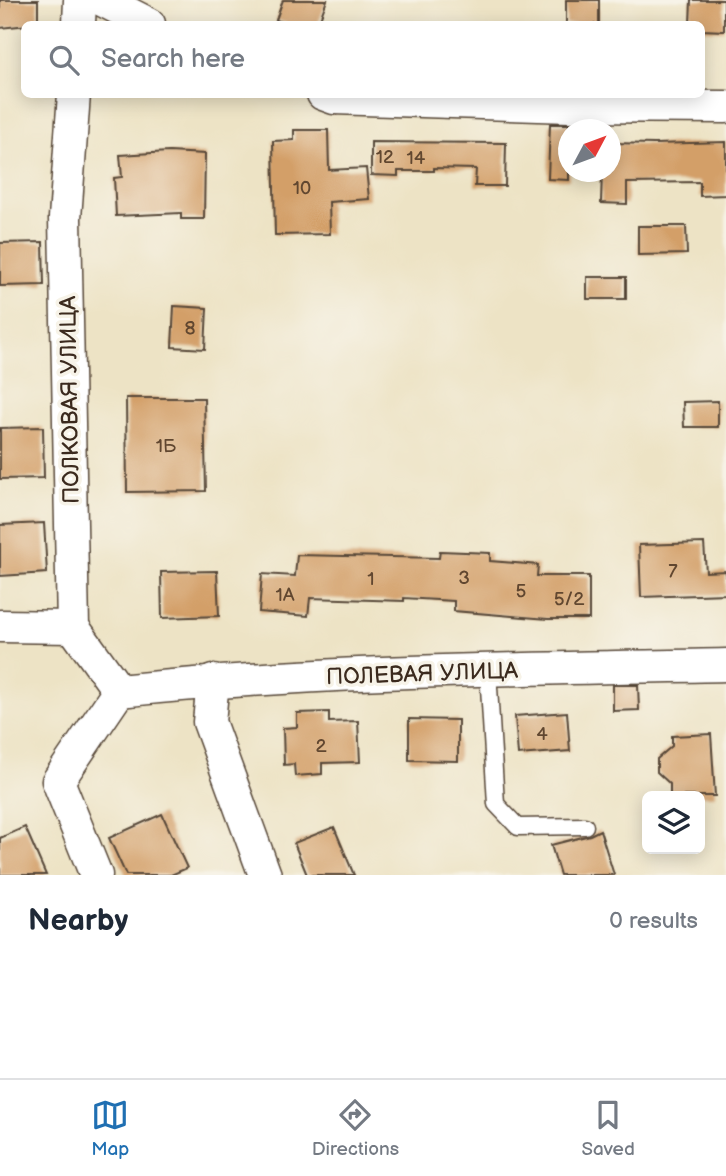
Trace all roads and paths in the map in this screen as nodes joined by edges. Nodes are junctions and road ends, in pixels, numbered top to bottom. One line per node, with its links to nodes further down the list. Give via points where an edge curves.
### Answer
1 (80, 0): 3 (street)
2 (102, 0): 4 (street)
3 (79, 21)
4 (143, 21)
5 (74, 98): 9 (street, ПОЛКОВАЯ УЛИЦА, via 65,218)
6 (332, 98): 7 (street)
7 (726, 107)
8 (0, 626): 9 (street)
9 (73, 627): 13 (street)
10 (726, 664): 11 (street, ПОЛЕВАЯ УЛИЦА)
11 (488, 670): 12 (street, ПОЛЕВАЯ УЛИЦА); 14 (lane, via 496,804 518,827)
12 (213, 681): 13 (street, ПОЛЕВАЯ УЛИЦА); 16 (street, via 209,722)
13 (119, 691): 15 (street, via 58,781)
14 (585, 826)
15 (96, 875)
16 (265, 875)

